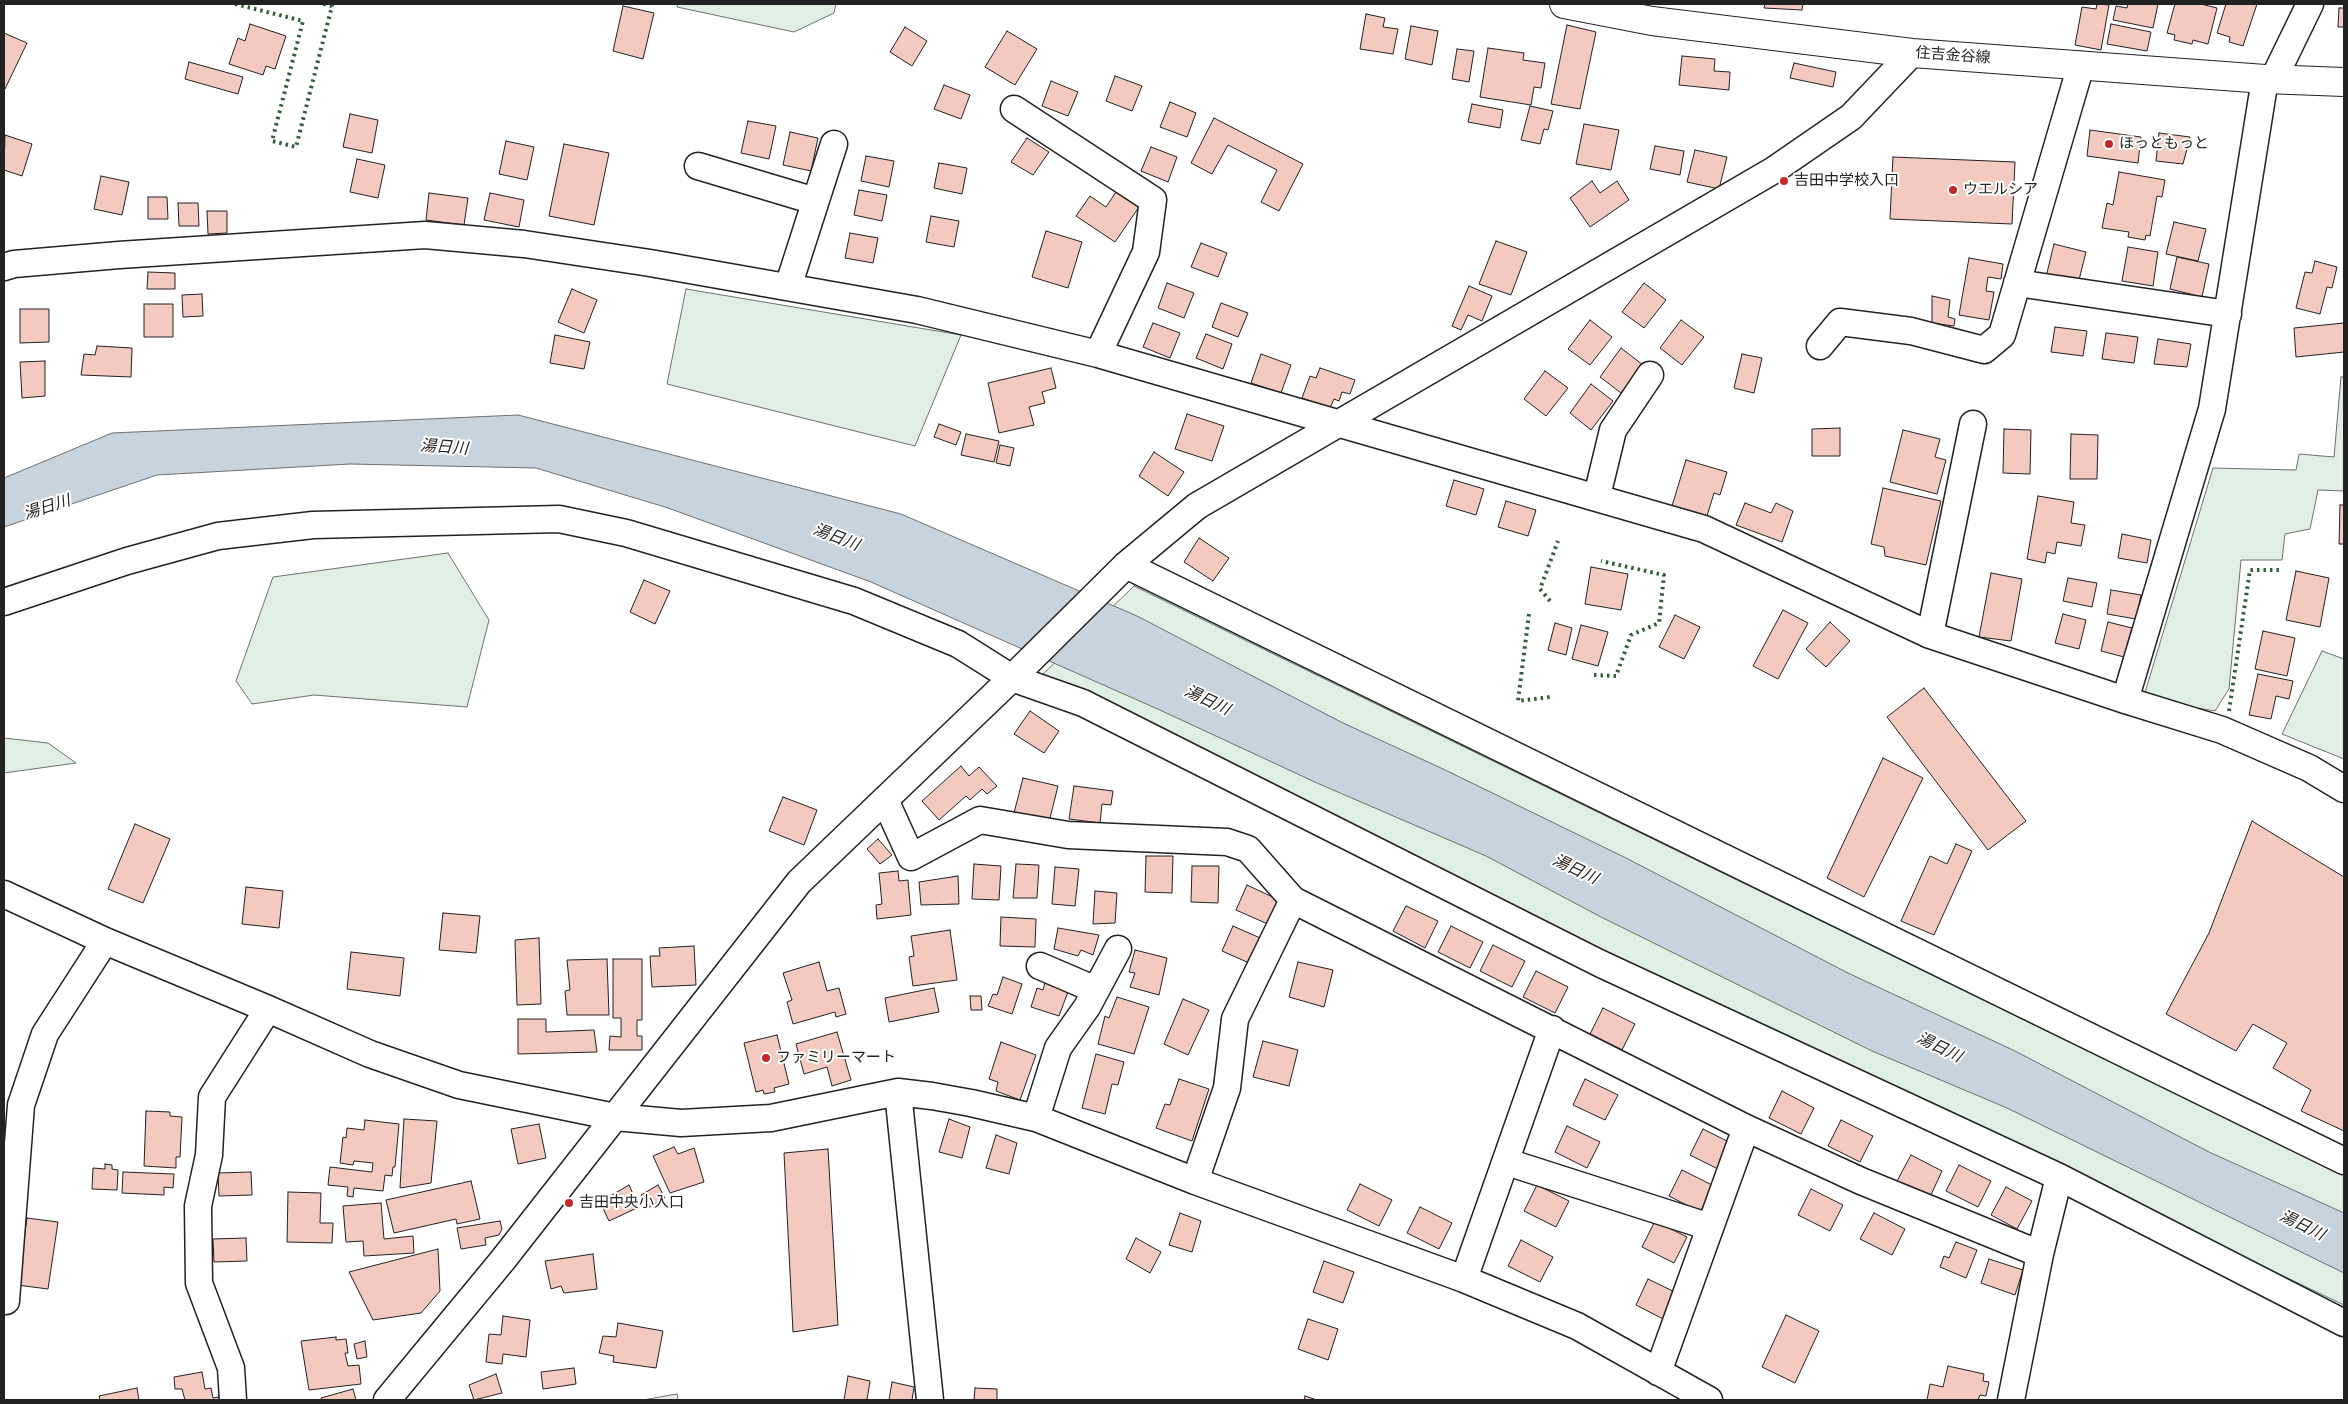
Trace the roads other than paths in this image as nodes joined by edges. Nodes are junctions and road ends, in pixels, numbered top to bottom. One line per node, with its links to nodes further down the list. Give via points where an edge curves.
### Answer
1 (1564, 4): 3 (main road, 住吉金谷線, via 1652,21)
2 (2310, 4): 5 (street)
3 (1912, 53): 4 (main road, 住吉金谷線); 18 (street, via 1851,117 1774,170)
4 (2081, 65): 5 (main road, 住吉金谷線); 12 (street)
5 (2269, 79): 6 (main road, 住吉金谷線); 14 (street)
6 (2344, 82)
7 (1014, 110): 16 (street, via 1154,200 1146,252)
8 (834, 144): 10 (street)
9 (698, 166): 10 (street)
10 (816, 201): 13 (street)
11 (4, 267): 13 (street, via 119,255 425,235 524,244)
12 (2017, 283): 14 (street); 15 (street, via 2002,335 1984,350 1911,331 1840,322)
13 (788, 288): 16 (street, via 917,310)
14 (2228, 314): 25 (street, via 2212,408)
15 (1820, 346)
16 (1098, 354): 18 (street)
17 (1650, 374): 20 (street, via 1613,430)
18 (1340, 423): 20 (street); 21 (street, via 1197,506)
19 (1973, 424): 23 (street)
20 (1597, 496): 23 (street, via 1704,529)
21 (1120, 571): 24 (street); 40 (street)
22 (4, 602): 24 (street, via 127,561 218,536 313,525 559,520 626,533 854,601 958,644)
23 (1930, 635): 25 (street)
24 (1012, 678): 27 (street); 42 (street, via 1082,703 1599,963)
25 (2125, 700): 26 (street, via 2222,730 2309,768)
26 (2344, 789)
27 (885, 800): 29 (street, via 912,858 980,820 1068,835 1227,842 1248,849); 37 (street, via 799,882)
28 (4, 894): 30 (street)
29 (1293, 900): 35 (street); 43 (street, via 1235,1019 1227,1088)
30 (105, 941): 34 (street); 47 (street, via 45,1034 21,1105)
31 (1118, 949): 33 (street)
32 (1040, 966): 33 (street)
33 (1096, 990): 38 (street, via 1058,1048)
34 (268, 1009): 37 (street, via 370,1054 460,1085); 50 (street, via 212,1097 209,1155 198,1206 198,1283 230,1368)
35 (1552, 1029): 39 (street); 41 (street)
36 (898, 1092): 37 (street, via 771,1118 681,1123); 38 (street, via 951,1099); 52 (street)
37 (614, 1118): 51 (street)
38 (1036, 1118): 43 (street)
39 (1746, 1128): 44 (street); 45 (street, via 1861,1181)
40 (2344, 1160)
41 (1507, 1162): 44 (street); 46 (street)
42 (2059, 1177): 45 (street); 48 (street)
43 (1195, 1181): 46 (street)
44 (1710, 1227): 49 (street)
45 (2040, 1254): 54 (street)
46 (1464, 1279): 49 (street, via 1577,1326)
47 (6, 1301)
48 (2344, 1323)
49 (1658, 1372): 53 (street)
50 (232, 1400)
51 (387, 1400)
52 (930, 1400)
53 (1709, 1400)
54 (2011, 1400)

